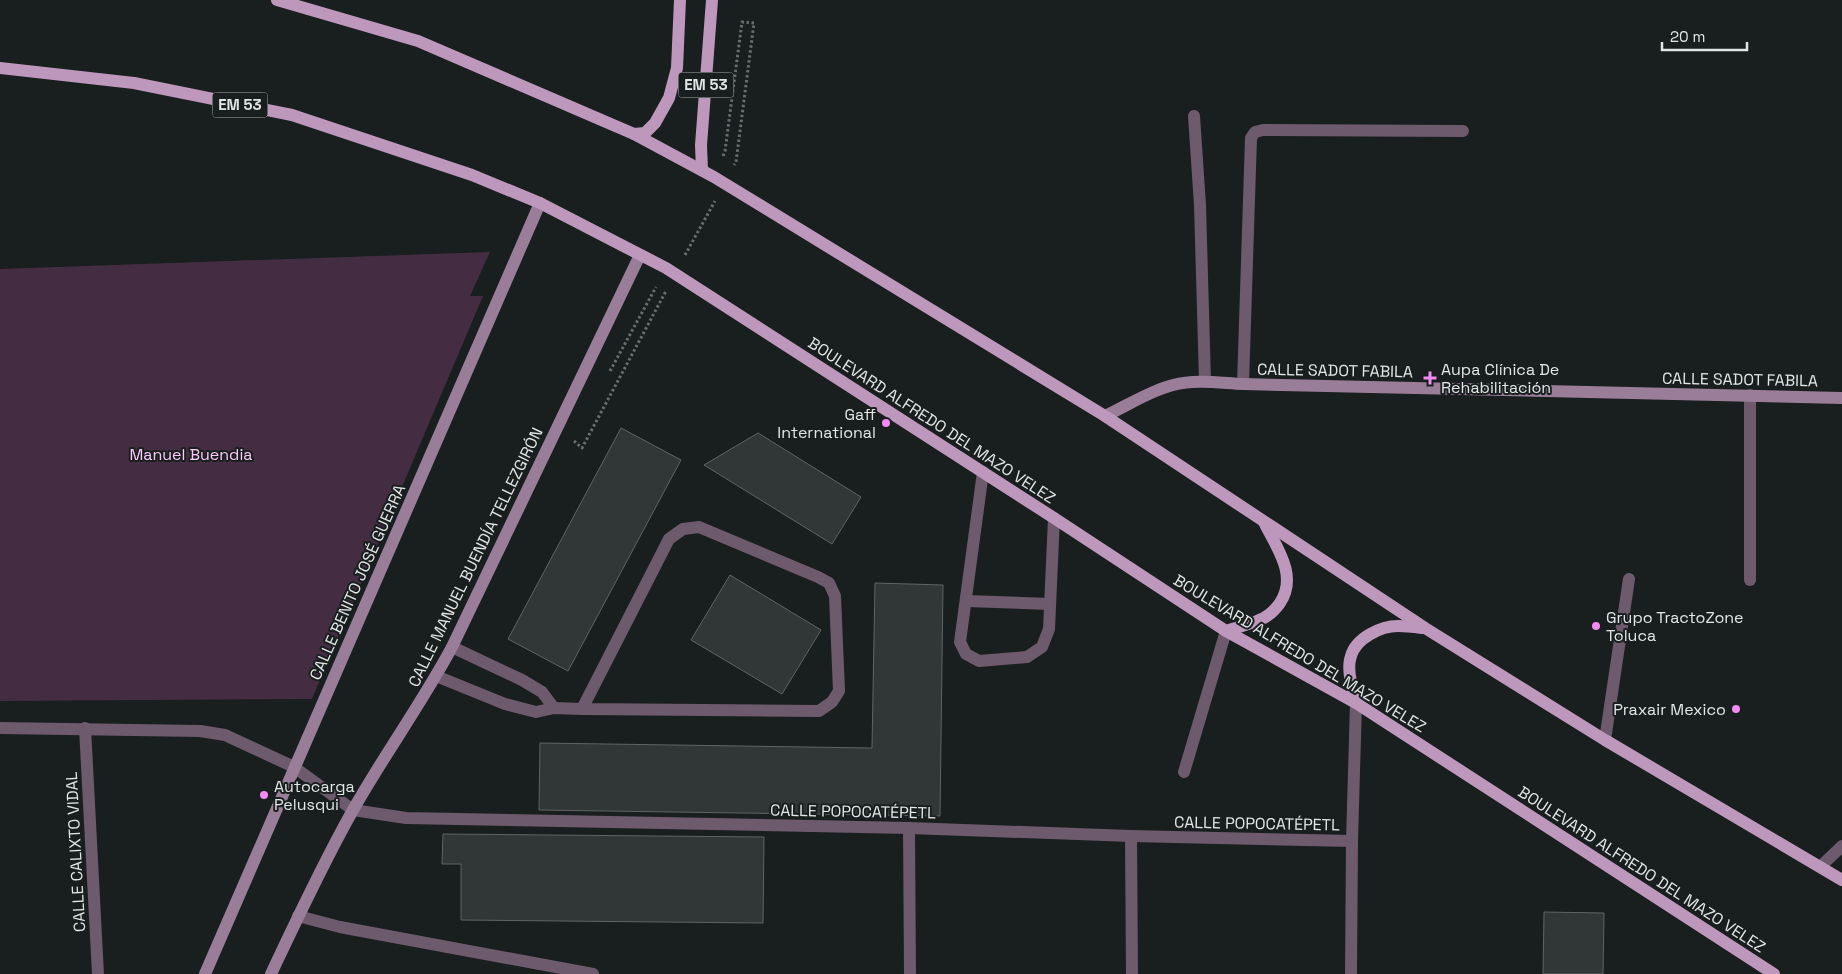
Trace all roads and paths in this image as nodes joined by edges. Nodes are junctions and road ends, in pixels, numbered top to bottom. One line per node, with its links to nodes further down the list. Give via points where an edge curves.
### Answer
1 (276, 0): 7 (main road, via 418,41)
2 (680, 0): 7 (main road, EM 53, via 677,68 669,98 656,124 645,133)
3 (712, 0): 9 (main road, EM 53, via 700,145)
4 (0, 68): 12 (main road, BOULEVARD ALFREDO DEL MAZO VELEZ / EM 53, via 134,83 292,115 472,175)
5 (1194, 116): 18 (street)
6 (1463, 131): 19 (street, via 1255,132 1251,138)
7 (634, 134): 9 (main road)
8 (725, 150): 10 (path, via 742,22 754,23 736,162)
9 (702, 170): 22 (main road)
10 (732, 170)
11 (718, 195): 14 (path)
12 (540, 203): 13 (main road, BOULEVARD ALFREDO DEL MAZO VELEZ); 41 (main road, CALLE BENITO JOSÉ GUERRA)
13 (640, 255): 15 (main road, BOULEVARD ALFREDO DEL MAZO VELEZ); 33 (main road, CALLE MANUEL BUENDÍA TELLEZGIRÓN)
14 (682, 262)
15 (666, 268): 17 (path); 24 (main road, BOULEVARD ALFREDO DEL MAZO VELEZ)
16 (668, 288): 23 (path, via 582,448)
17 (609, 372)
18 (1205, 381): 19 (main road, CALLE SADOT FABILA); 22 (main road, CALLE SADOT FABILA, via 1166,387)
19 (1243, 384): 20 (main road, CALLE SADOT FABILA)
20 (1750, 395): 21 (main road, CALLE SADOT FABILA); 28 (street)
21 (1842, 398)
22 (1105, 416): 26 (main road)
23 (572, 440)
24 (983, 472): 25 (main road, BOULEVARD ALFREDO DEL MAZO VELEZ); 29 (street)
25 (1054, 518): 30 (street); 32 (main road, BOULEVARD ALFREDO DEL MAZO VELEZ)
26 (1265, 523): 31 (main road); 32 (main road, via 1287,572 1284,596 1268,616)
27 (1629, 579): 40 (street)
28 (1750, 580)
29 (966, 601): 30 (street); 30 (street, via 960,642 966,654 979,661 1027,658 1042,647 1049,629)
30 (1050, 604)
31 (1425, 628): 35 (main road, via 1397,626 1383,629 1372,633 1356,647 1350,656); 40 (main road)
32 (1226, 631): 35 (main road, BOULEVARD ALFREDO DEL MAZO VELEZ); 42 (street)
33 (452, 647): 34 (main road, CALLE MANUEL BUENDÍA TELLEZGIRÓN); 36 (street, via 522,680 542,692)
34 (436, 676): 36 (street, via 505,704 536,712); 43 (main road, CALLE MANUEL BUENDÍA TELLEZGIRÓN)
35 (1356, 703): 46 (street); 58 (main road, BOULEVARD ALFREDO DEL MAZO VELEZ)
36 (554, 708): 37 (street)
37 (582, 708): 37 (street, via 819,710 832,702 839,691 835,596 829,583 699,527 683,529 669,539)
38 (0, 728): 39 (street)
39 (85, 728): 41 (street, via 200,731 224,735); 51 (street, CALLE CALIXTO VIDAL)
40 (1605, 740): 48 (main road)
41 (294, 767): 43 (street); 52 (main road, CALLE BENITO JOSÉ GUERRA)
42 (1184, 772)
43 (353, 810): 44 (street, CALLE POPOCATÉPETL, via 406,818); 50 (main road, CALLE MANUEL BUENDÍA TELLEZGIRÓN)
44 (909, 828): 45 (street, CALLE POPOCATÉPETL); 55 (street)
45 (1131, 836): 46 (street, CALLE POPOCATÉPETL); 56 (street)
46 (1352, 841): 57 (street)
47 (1842, 846): 48 (street)
48 (1821, 866): 49 (main road)
49 (1842, 880)
50 (298, 916): 53 (main road, CALLE MANUEL BUENDÍA TELLEZGIRÓN); 54 (street, via 340,927)
51 (98, 974)
52 (205, 974)
53 (271, 974)
54 (593, 974)
55 (910, 974)
56 (1132, 974)
57 (1350, 974)
58 (1774, 974)

